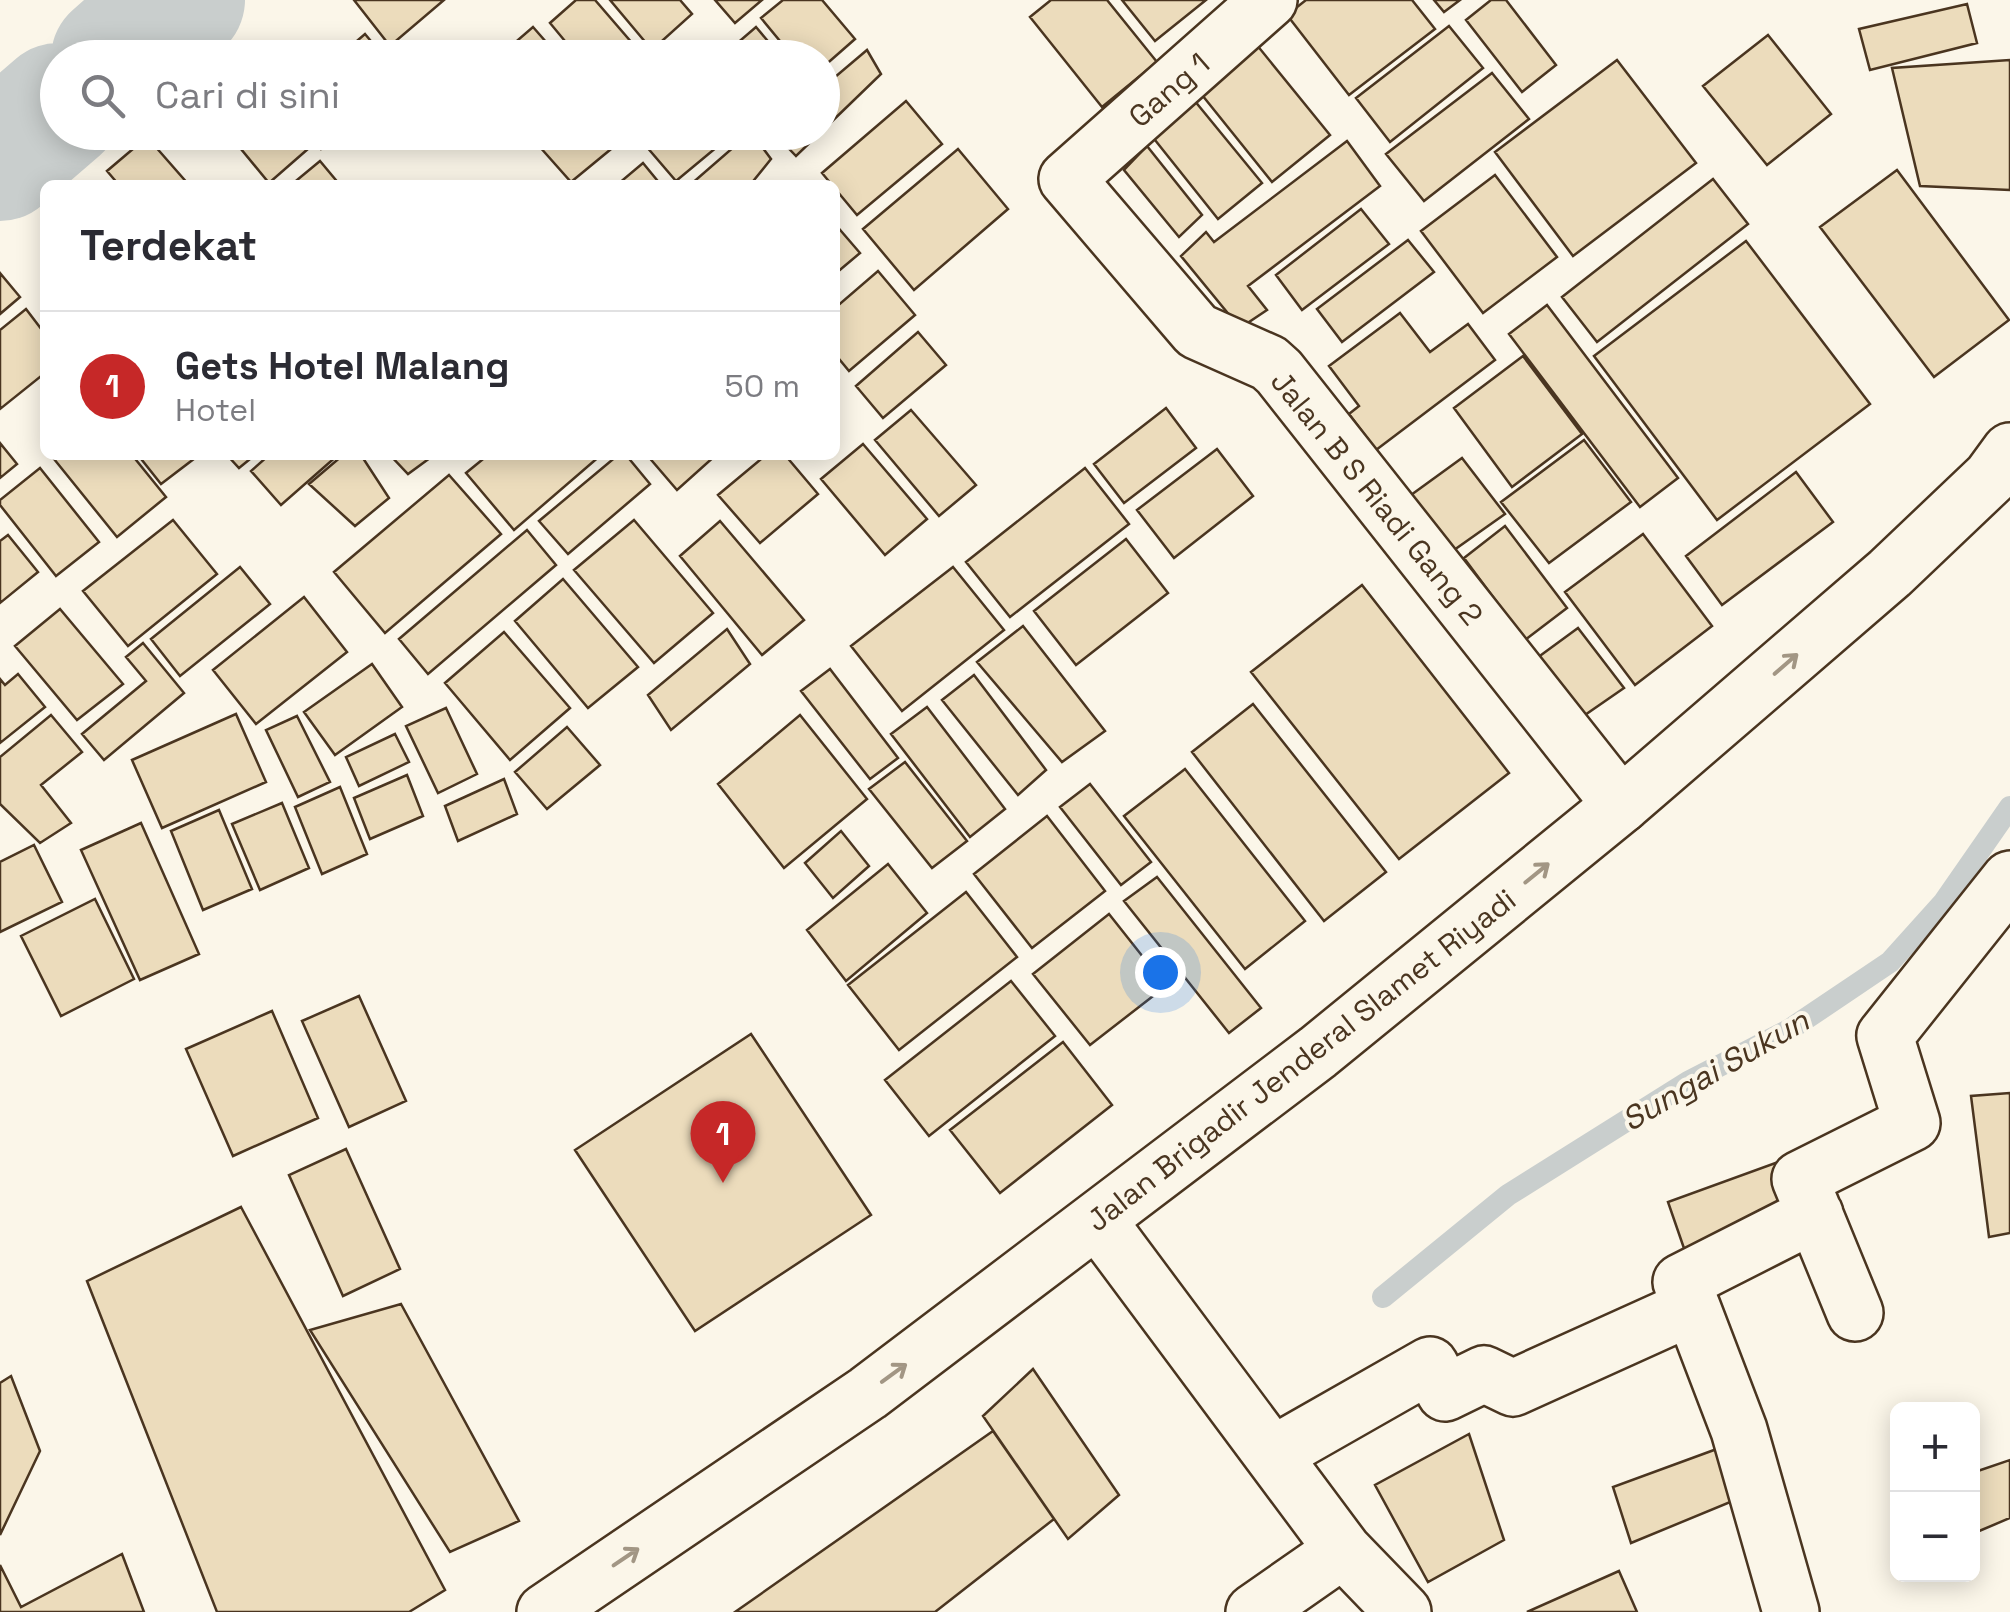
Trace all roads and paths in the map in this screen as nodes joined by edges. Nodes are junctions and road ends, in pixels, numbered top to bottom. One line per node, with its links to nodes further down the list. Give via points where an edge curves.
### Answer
1 (1268, 0): 2 (street, Gang 1)
2 (1068, 179): 4 (street, Jalan B S Riadi Gang 2, via 1197,332 1279,372)
3 (2004, 473): 4 (street, Jalan Brigadir Jenderal Slamet Riyadi, one-way to 3)
4 (1621, 806): 7 (street, Jalan Brigadir Jenderal Slamet Riyadi, one-way to 4)
5 (2010, 879): 6 (street, via 1885,1036 1912,1123 1800,1179)
6 (1814, 1214): 8 (street, via 1680,1282); 9 (street)
7 (1098, 1222): 10 (street); 12 (street, Jalan Brigadir Jenderal Slamet Riyadi, one-way to 7, via 868,1392)
8 (1692, 1307): 10 (street, via 1513,1388 1484,1374 1445,1393 1430,1365); 16 (street, via 1739,1430)
9 (1855, 1312)
10 (1272, 1455): 11 (street)
11 (1343, 1550): 13 (street); 14 (street); 15 (street)
12 (545, 1612)
13 (1254, 1612)
14 (1364, 1612)
15 (1403, 1612)
16 (1791, 1612)

